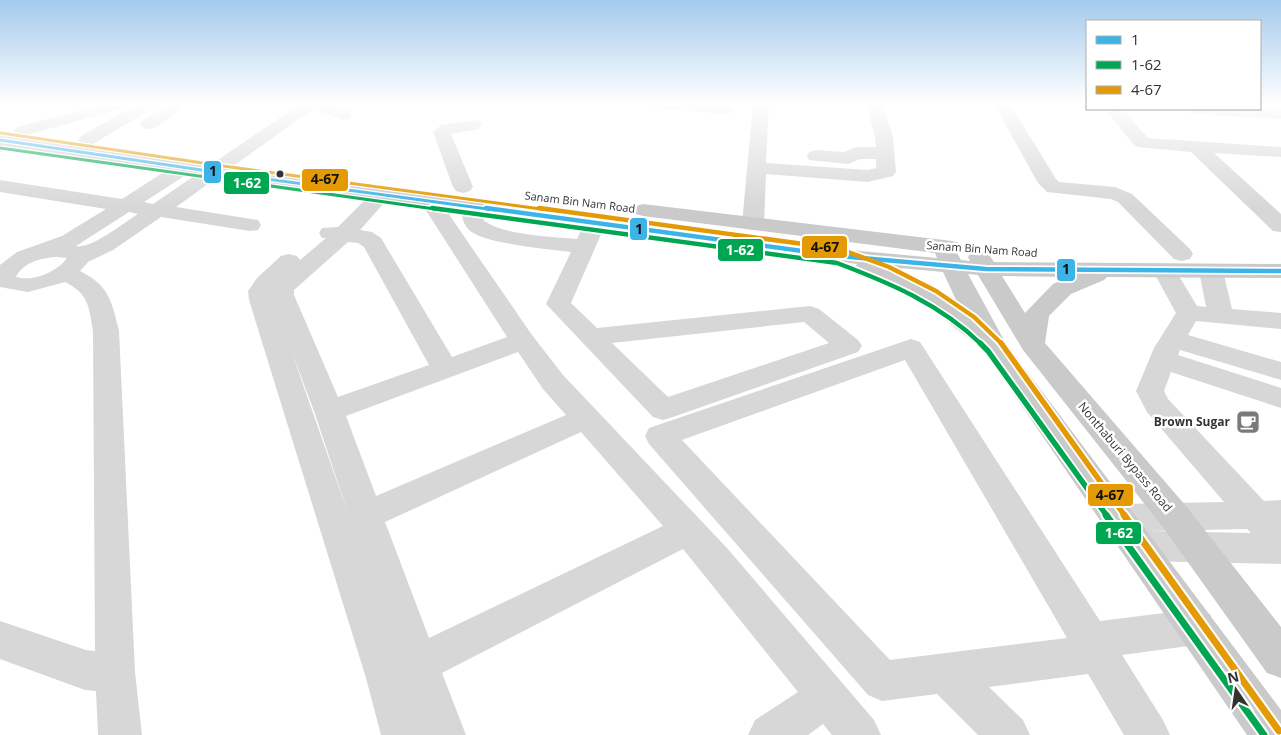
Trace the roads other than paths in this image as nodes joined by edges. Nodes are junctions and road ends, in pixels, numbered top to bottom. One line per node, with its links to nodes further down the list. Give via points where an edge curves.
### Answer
1 (90, 138): 9 (street)
2 (262, 138): 14 (street)
3 (444, 138): 20 (street)
4 (758, 138): 16 (street)
5 (882, 138): 12 (street)
6 (1022, 138): 34 (street, via 1054,188 1115,193 1125,198)
7 (1138, 138): 10 (street, via 1144,143)
8 (9, 140): 9 (main road, Sanam Bin Nam Road); 15 (main road, Sanam Bin Nam Road)
9 (87, 140): 14 (main road, Sanam Bin Nam Road)
10 (1197, 147): 11 (street); 27 (street)
11 (1281, 152)
12 (886, 153): 13 (street, via 856,153 846,159); 16 (street, via 886,172 877,175)
13 (780, 154)
14 (233, 159): 17 (street); 18 (main road, Sanam Bin Nam Road)
15 (185, 167): 17 (main road, Sanam Bin Nam Road); 22 (street)
16 (756, 168): 25 (street)
17 (215, 172): 18 (main road, Sanam Bin Nam Road); 23 (street)
18 (365, 185): 20 (main road, Sanam Bin Nam Road); 21 (main road, Sanam Bin Nam Road); 28 (street)
19 (0, 186): 22 (street)
20 (467, 197): 21 (main road, Sanam Bin Nam Road); 24 (main road, Sanam Bin Nam Road); 25 (main road, Sanam Bin Nam Road); 29 (street, via 477,226 492,233)
21 (430, 201): 43 (street)
22 (124, 205): 23 (street); 33 (street, via 70,241)
23 (158, 210): 26 (street); 33 (street, via 105,245)
24 (595, 223): 29 (street); 31 (main road, Sanam Bin Nam Road)
25 (753, 224): 32 (main road, Sanam Bin Nam Road)
26 (250, 225)
27 (1281, 226)
28 (332, 233): 47 (street, via 364,237 373,243); 49 (street, via 287,283 271,290 282,295)
29 (584, 247): 42 (street, via 558,304)
30 (1281, 255): 34 (main road, Sanam Bin Nam Road)
31 (839, 256): 32 (main road, Sanam Bin Nam Road); 45 (main road, via 919,290 959,315)
32 (964, 259): 34 (main road, Sanam Bin Nam Road, via 1077,254); 36 (main road, Sanam Bin Nam Road); 44 (main road, Nonthaburi Bypass Road); 45 (main road)
33 (63, 261): 35 (street, via 41,283 16,285 6,281); 66 (street, via 99,297 106,331)
34 (1173, 262): 36 (main road, Sanam Bin Nam Road); 37 (main road, Sanam Bin Nam Road); 39 (street)
35 (6, 267)
36 (1112, 270): 44 (main road, via 1081,279 1062,289 1037,314)
37 (1211, 271): 38 (main road, Sanam Bin Nam Road); 40 (street)
38 (1281, 272)
39 (1189, 313): 40 (street); 46 (street)
40 (1221, 317): 41 (street)
41 (1281, 321)
42 (590, 337): 42 (street, via 663,410 849,346 810,314)
43 (523, 341): 47 (street); 52 (street)
44 (1032, 344): 55 (main road, Nonthaburi Bypass Road)
45 (994, 346): 56 (main road)
46 (1168, 350): 48 (street); 50 (street); 54 (street, via 1150,391 1158,405)
47 (445, 368): 51 (street)
48 (1281, 371)
49 (300, 375): 51 (street); 65 (street)
50 (1281, 398)
51 (329, 410): 53 (street)
52 (586, 418): 53 (street); 57 (street)
53 (366, 515): 65 (street)
54 (1269, 515): 55 (street); 59 (street)
55 (1174, 516): 56 (street); 60 (main road, Nonthaburi Bypass Road)
56 (1119, 518): 58 (main road)
57 (686, 531): 65 (street); 68 (street, via 714,560)
58 (1139, 546): 60 (street); 61 (main road)
59 (1281, 547): 60 (street)
60 (1197, 548): 64 (main road, Nonthaburi Bypass Road)
61 (1196, 627): 63 (street); 76 (main road)
62 (0, 640): 66 (street, via 85,670)
63 (1094, 647): 67 (street); 67 (street, via 911,348 660,436 882,681); 75 (street)
64 (1281, 659)
65 (403, 671): 70 (street); 71 (street)
66 (115, 672): 69 (street)
67 (945, 673): 74 (street)
68 (827, 697): 72 (street); 73 (street)
69 (120, 735)
70 (403, 735)
71 (444, 735)
72 (770, 735)
73 (859, 735)
74 (1008, 735)
75 (1148, 735)
76 (1274, 735)

